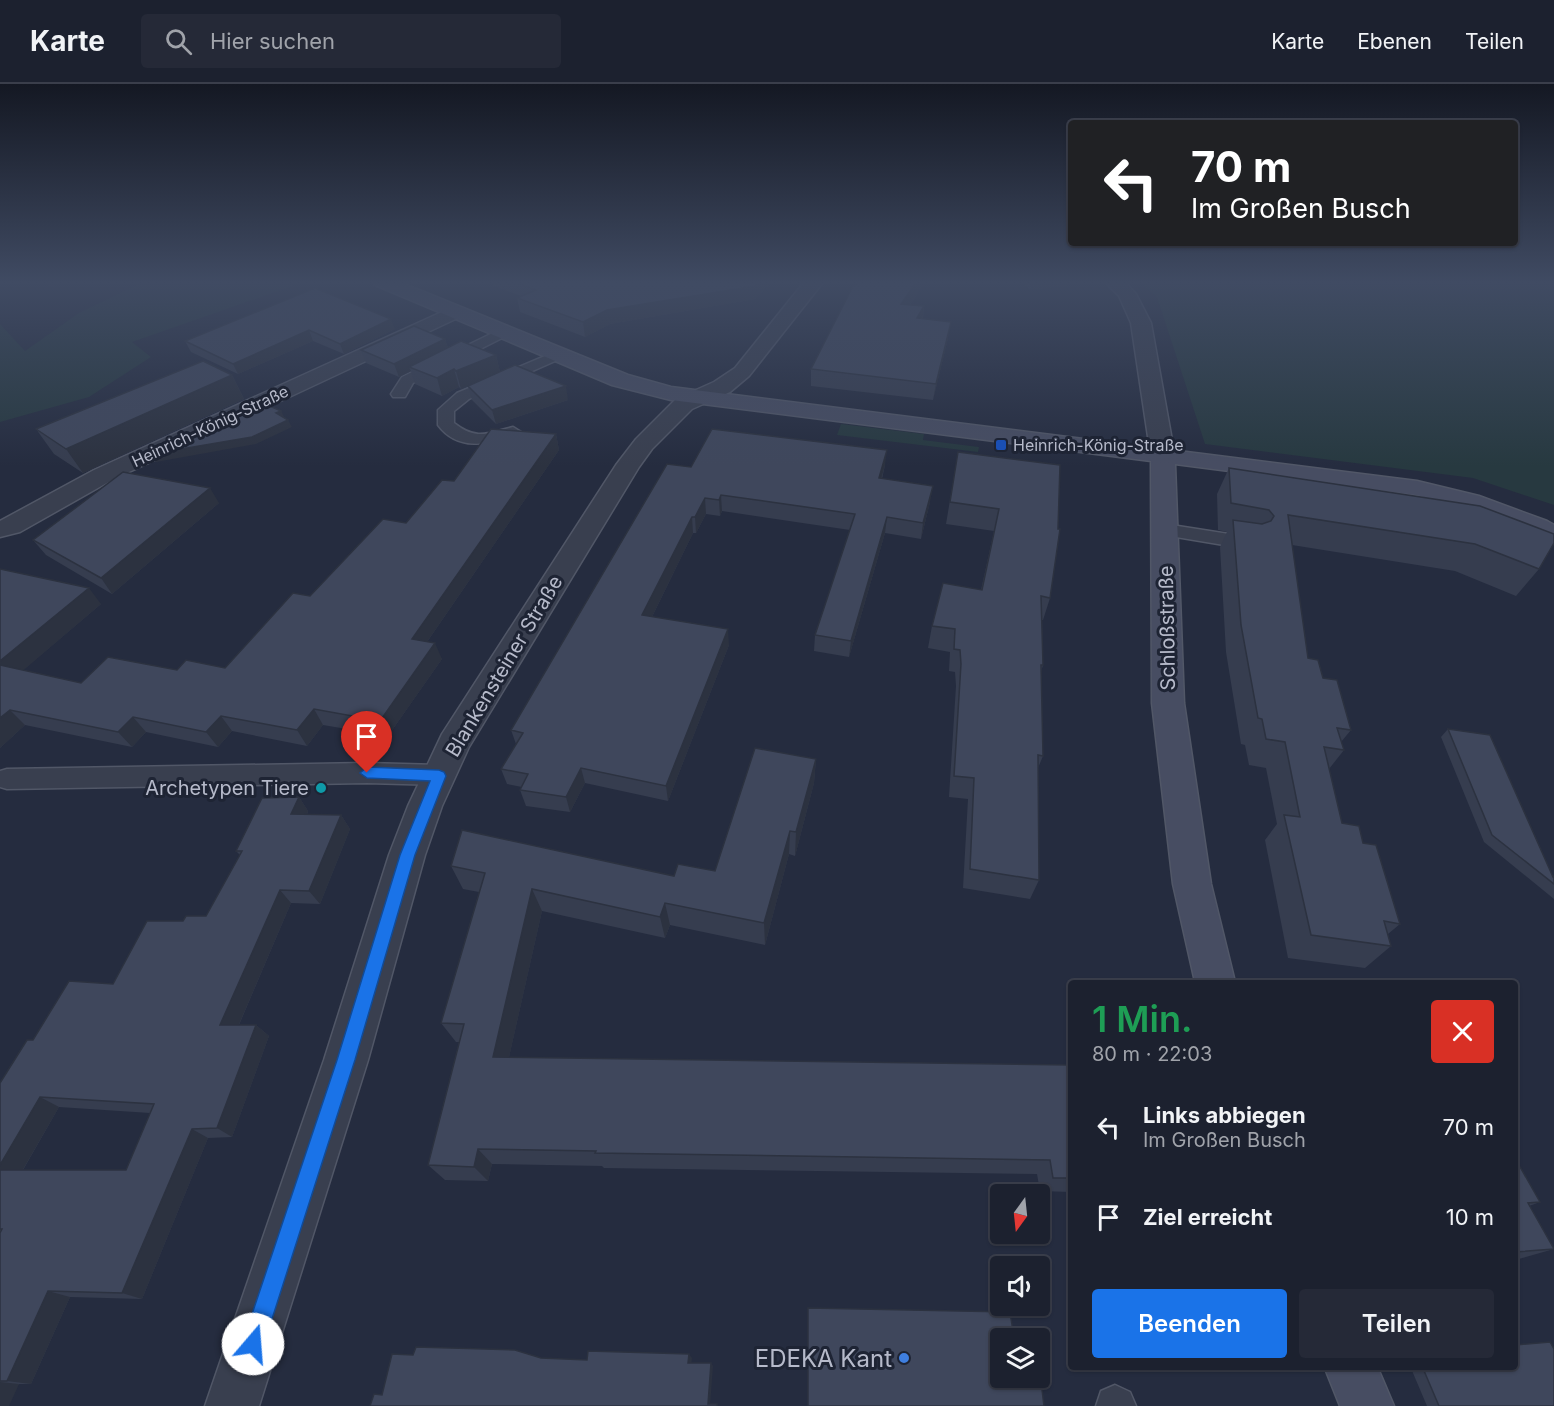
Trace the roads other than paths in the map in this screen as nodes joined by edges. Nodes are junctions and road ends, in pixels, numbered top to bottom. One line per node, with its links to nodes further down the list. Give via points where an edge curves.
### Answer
1 (389, 343): 11 (street, Heinrich-König-Straße, via 103,475)
2 (481, 343): 7 (lane, via 406,380)
3 (528, 343): 6 (main road)
4 (766, 343): 8 (street, Blankensteiner Straße, via 742,372)
5 (1144, 343): 10 (street, Schloßstraße)
6 (557, 355): 8 (main road, via 620,380); 9 (lane, via 463,396 446,410 446,425 460,437 475,442)
7 (399, 394)
8 (697, 398): 10 (main road); 15 (street, Blankensteiner Straße, via 679,409 628,465 454,743)
9 (513, 432)
10 (1163, 457): 12 (main road, Schloßstraße); 13 (main road, via 1416,488 1500,510)
11 (0, 529)
12 (1165, 530): 14 (lane); 17 (main road, Schloßstraße, via 1168,703 1192,885)
13 (1554, 535)
14 (1248, 543)
15 (439, 776): 16 (lane, via 367,773); 19 (street, Blankensteiner Straße, via 407,855 346,1060)
16 (7, 778)
17 (1215, 980)
18 (1352, 1370): 20 (main road)
19 (232, 1406)
20 (1367, 1406)

